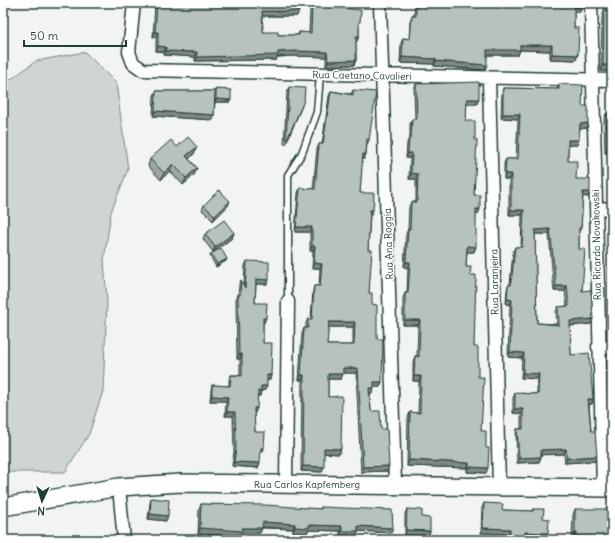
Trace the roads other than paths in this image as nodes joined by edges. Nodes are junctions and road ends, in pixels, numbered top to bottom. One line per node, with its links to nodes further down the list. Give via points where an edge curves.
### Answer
1 (134, 3): 4 (street, Rua Caetano Cavalieri, via 129,52 133,64 143,70)
2 (380, 3): 5 (street, Rua Ana Roggia)
3 (591, 3): 7 (street, Rua Ricardo Novakowski)
4 (320, 74): 5 (street, Rua Caetano Cavalieri); 11 (lane, via 317,112 302,153 288,175)
5 (383, 76): 6 (street, Rua Caetano Cavalieri); 15 (street, Rua Ana Roggia)
6 (489, 78): 7 (street, Rua Caetano Cavalieri); 16 (street, Rua Laranjeira)
7 (593, 79): 8 (street, Rua Caetano Cavalieri); 9 (street, Rua Ricardo Novakowski)
8 (612, 80)
9 (596, 208): 10 (street); 12 (street, Rua Ricardo Novakowski)
10 (612, 209)
11 (288, 301): 14 (street)
12 (598, 348): 13 (street); 18 (street, Rua Ricardo Novakowski)
13 (612, 348)
14 (286, 483): 15 (street, Rua Carlos Kapfemberg); 17 (street, Rua Carlos Kapfemberg, via 180,483)
15 (395, 484): 16 (street, Rua Carlos Kapfemberg)
16 (500, 486): 18 (street, Rua Carlos Kapfemberg)
17 (119, 487): 19 (street, Rua Carlos Kapfemberg); 20 (street)
18 (607, 488)
19 (3, 507)
20 (124, 540)

